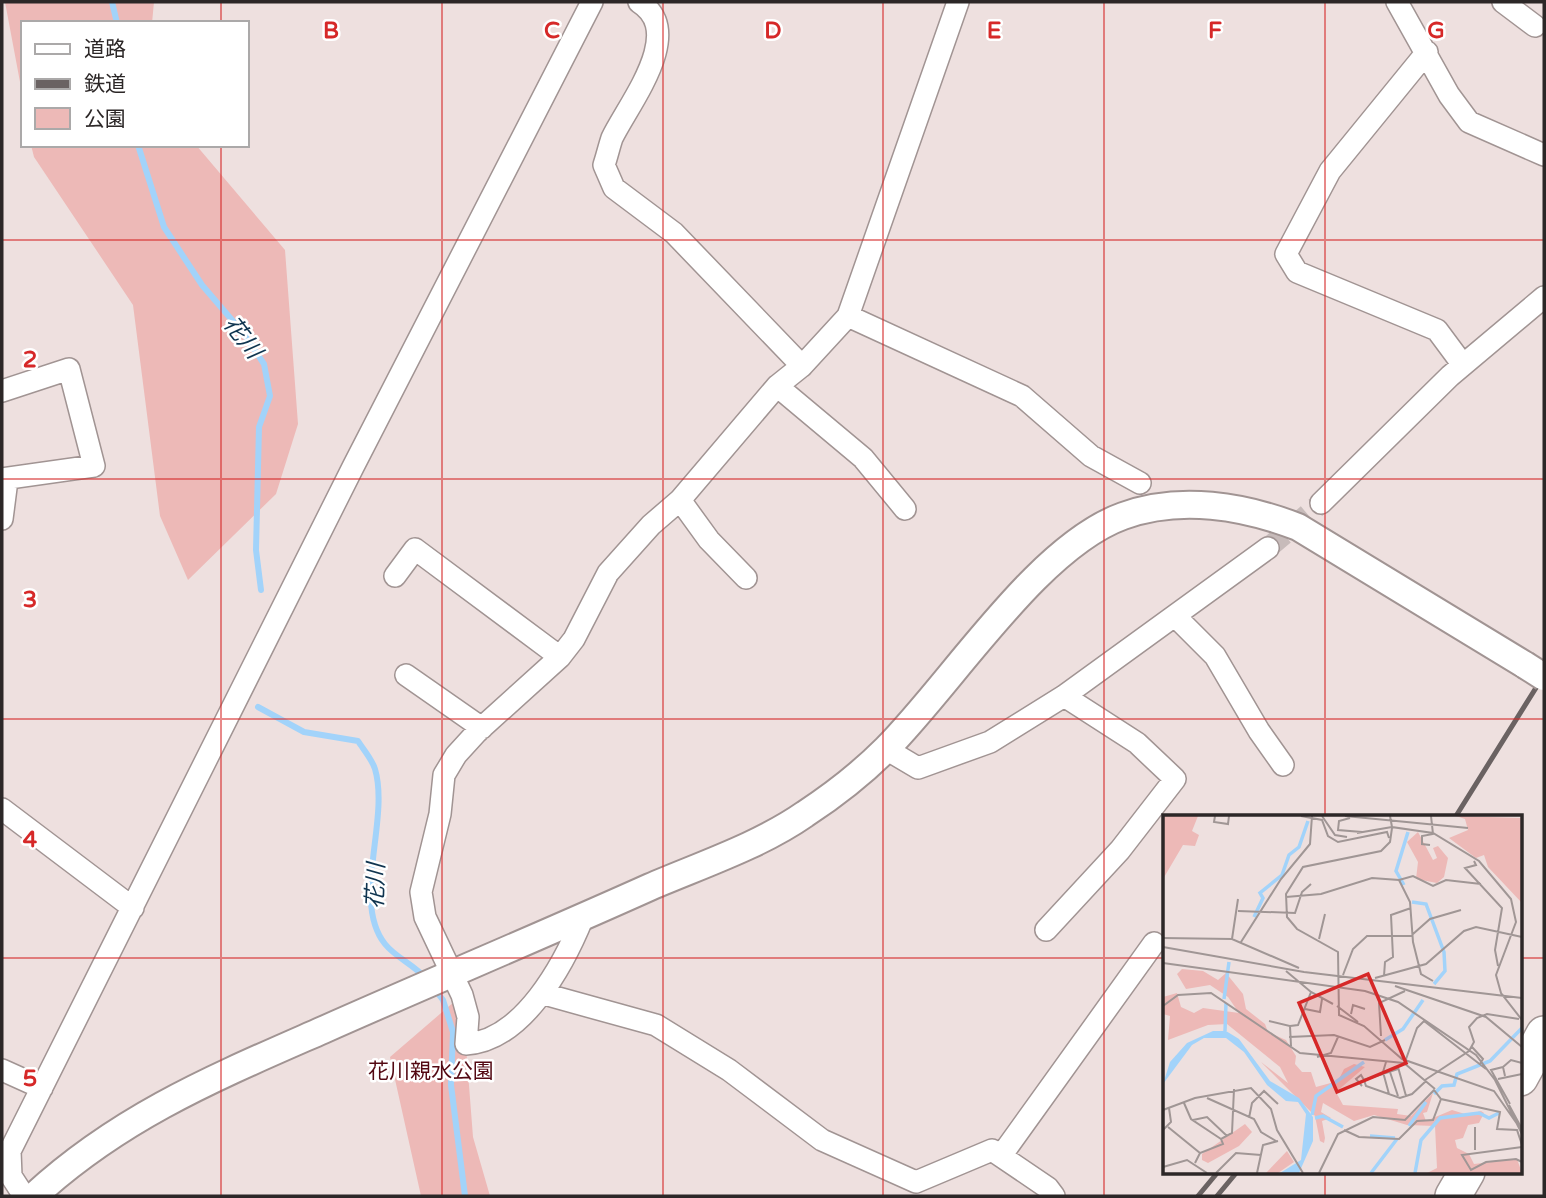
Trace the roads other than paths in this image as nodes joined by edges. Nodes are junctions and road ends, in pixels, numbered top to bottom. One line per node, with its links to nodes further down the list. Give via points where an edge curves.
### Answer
1 (592, 2): 33 (street)
2 (639, 2): 12 (street, via 658,25 655,60 611,141 604,165 614,188 674,233)
3 (958, 2): 10 (street)
4 (1397, 2): 7 (street)
5 (1503, 2): 6 (street)
6 (1535, 26)
7 (1427, 52): 8 (street, via 1448,95 1469,122); 11 (street, via 1330,171 1286,254 1297,272 1437,330)
8 (1544, 155)
9 (1544, 297): 11 (street)
10 (848, 316): 12 (street); 16 (street, via 1022,396 1091,456)
11 (1463, 365): 18 (street)
12 (802, 366): 13 (street)
13 (776, 386): 17 (street); 19 (street, via 863,458)
14 (2, 391): 15 (street, via 69,369 94,466)
15 (4, 479): 20 (street)
16 (1140, 483)
17 (680, 500): 23 (street, via 709,540); 25 (street, via 608,573)
18 (1321, 502)
19 (905, 509)
20 (2, 519)
21 (1268, 548): 24 (street)
22 (395, 576): 25 (street, via 415,549)
23 (746, 578)
24 (1175, 616): 28 (street); 31 (street, via 1216,656)
25 (560, 657): 29 (street)
26 (1535, 671): 30 (street, via 1298,527 1232,506 1173,507 1125,515 1057,559)
27 (406, 675): 29 (street)
28 (1064, 696): 30 (street, via 990,742 918,768); 35 (street, via 1138,743 1175,779 1120,850)
29 (481, 728): 37 (street, via 444,775 440,814 421,892)
30 (886, 750): 34 (street, via 802,816)
31 (1283, 765)
32 (2, 810): 33 (street)
33 (133, 908): 42 (street)
34 (583, 917): 37 (street); 38 (street)
35 (1046, 930)
36 (1154, 943): 43 (street)
37 (445, 977): 38 (street, via 468,1017 466,1044 486,1043); 47 (street, via 188,1090 113,1132)
38 (544, 994): 43 (street, via 656,1025 729,1070 822,1140 916,1182 992,1150)
39 (1544, 1034): 41 (highway)
40 (2, 1070): 42 (street)
41 (1522, 1074)
42 (42, 1088): 45 (street, via 10,1151)
43 (1001, 1156): 48 (street)
44 (1466, 1174): 49 (highway)
45 (6, 1177): 46 (street)
46 (24, 1196)
47 (34, 1196)
48 (1054, 1196)
49 (1453, 1196)

